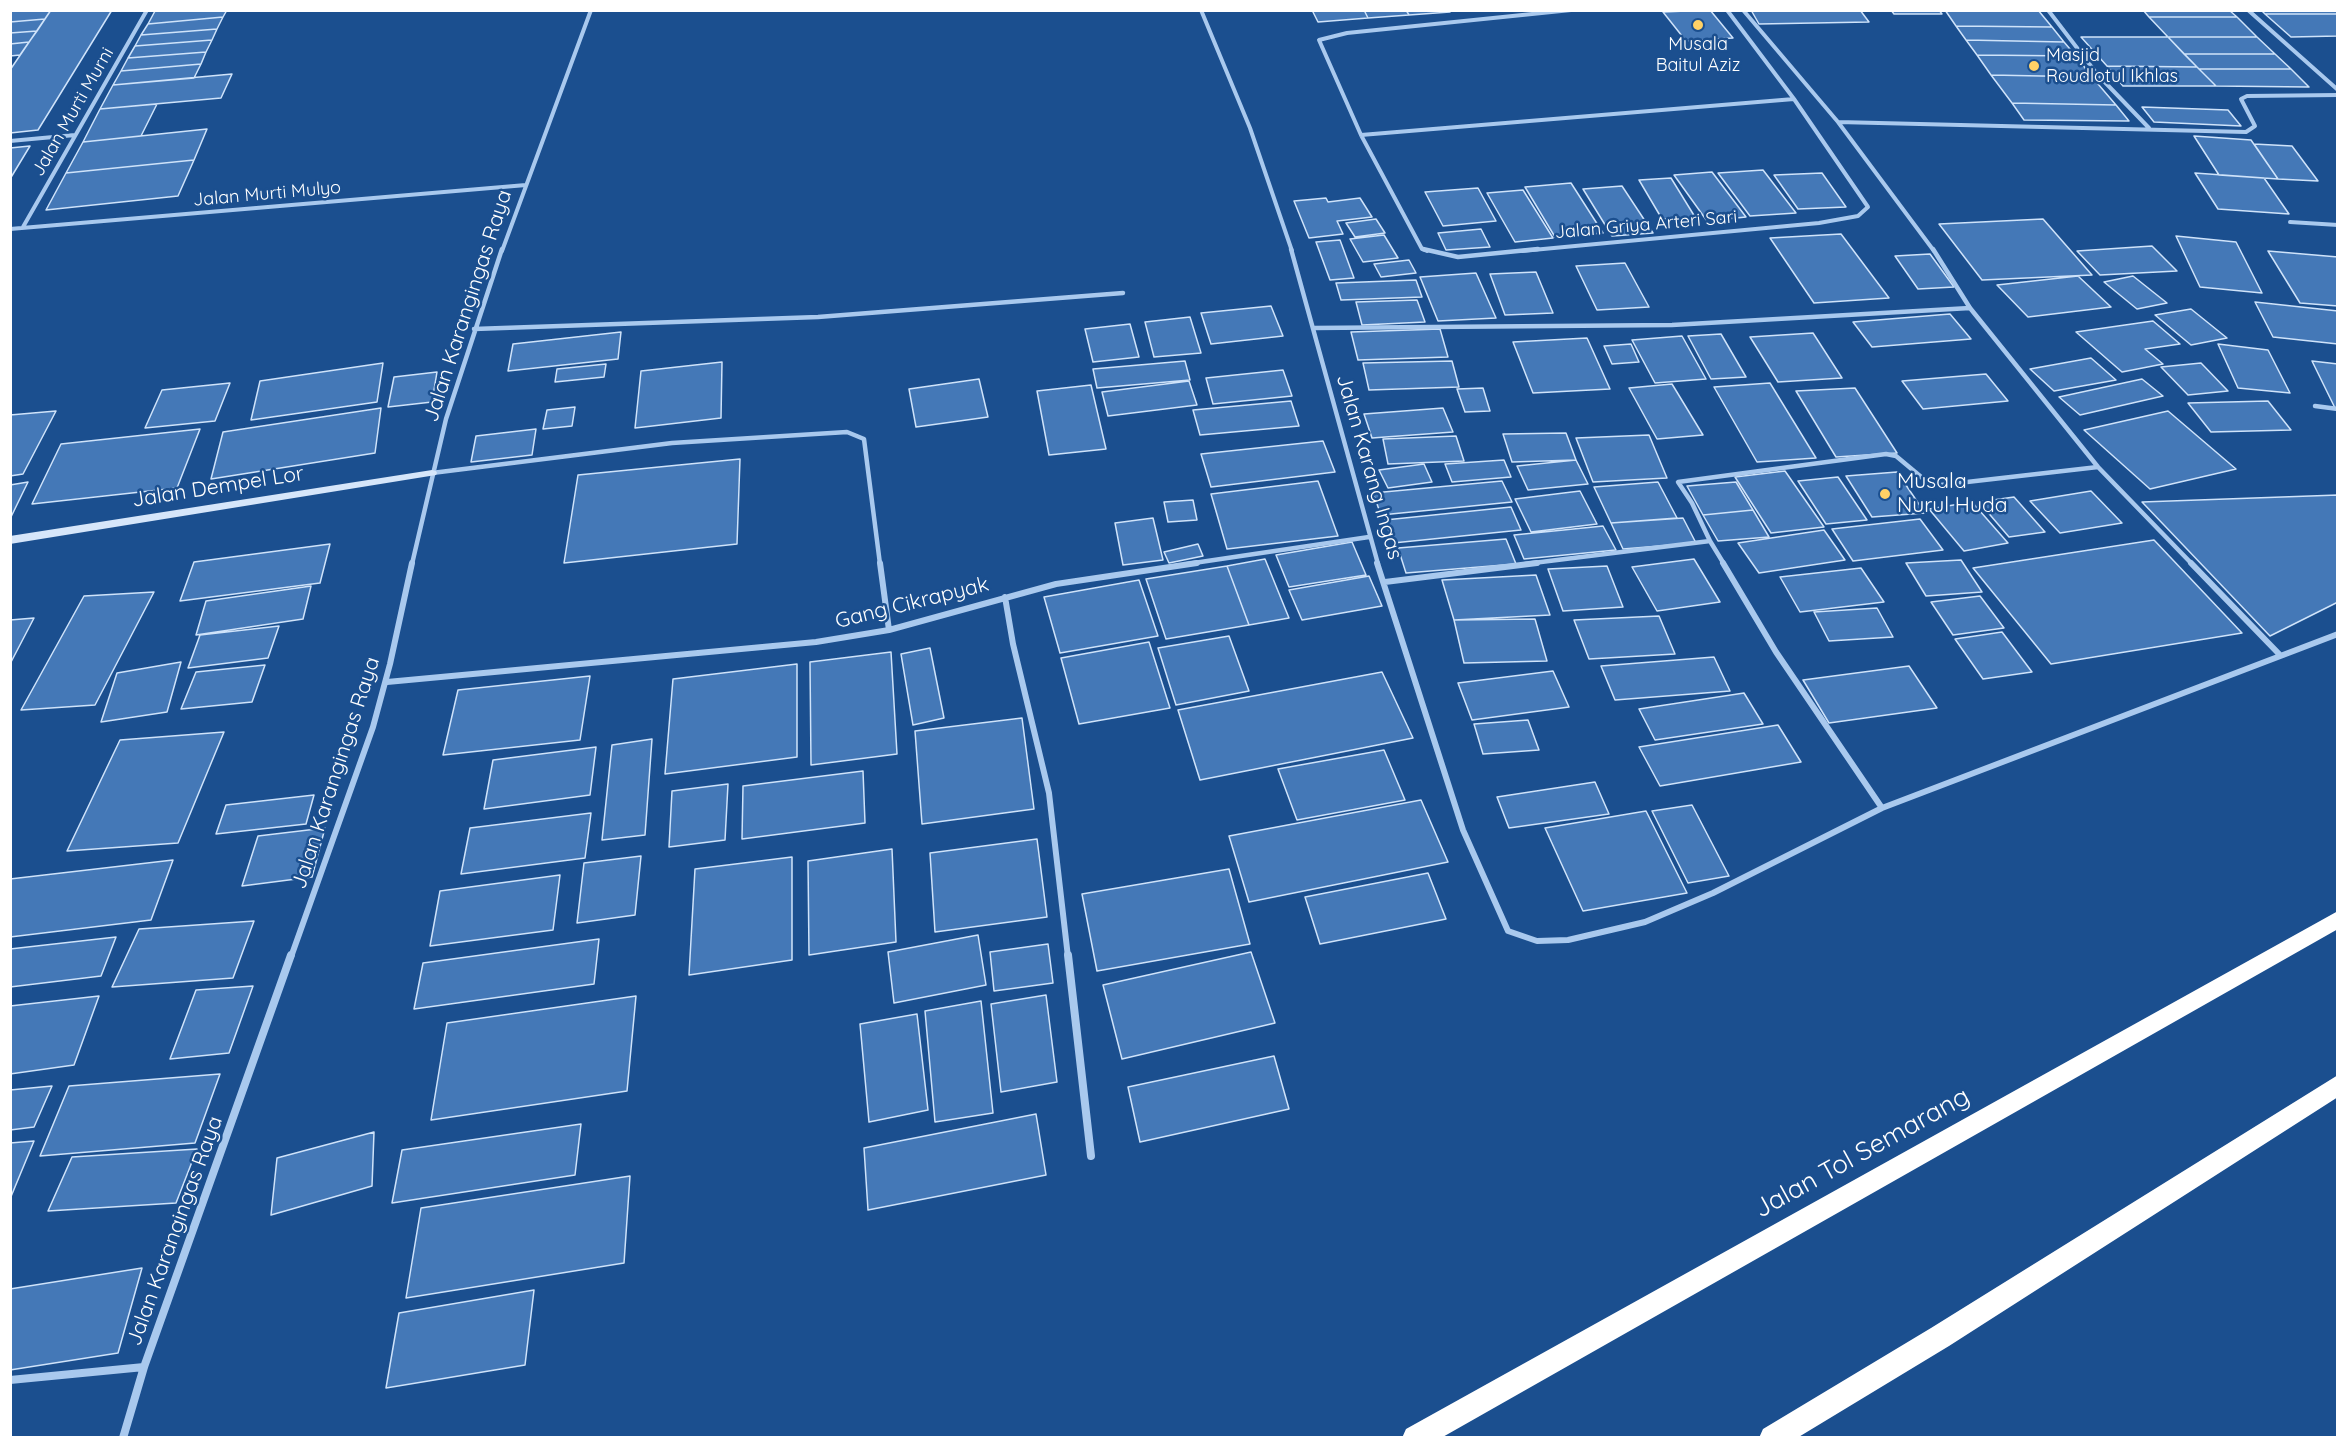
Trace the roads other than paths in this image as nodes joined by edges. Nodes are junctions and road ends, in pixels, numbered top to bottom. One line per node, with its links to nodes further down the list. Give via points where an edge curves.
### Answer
1 (147, 10): 13 (street, Jalan Murti Murni)
2 (591, 10): 16 (street, Jalan Karangingas Raya, via 569,78)
3 (1201, 10): 23 (street, Jalan Karang Ingas, via 1250,128 1299,272)
4 (1571, 10): 14 (street, Jalan Griya Arteri Sari, via 1347,33 1319,40)
5 (1727, 10): 10 (street, Jalan Griya Arteri Sari)
6 (1743, 10): 11 (street)
7 (2048, 10): 12 (street, via 2097,74)
8 (2248, 10): 9 (street)
9 (2337, 92): 12 (street, via 2247,96 2241,99 2255,126 2246,132)
10 (1794, 99): 14 (street); 14 (street, Jalan Griya Arteri Sari, via 1868,207 1858,216 1458,257 1436,254 1422,249)
11 (1839, 122): 12 (street); 22 (street, via 1936,254)
12 (2149, 128)
13 (75, 135): 15 (street); 19 (street, Jalan Murti Murni)
14 (1361, 135)
15 (10, 141)
16 (526, 185): 19 (street, Jalan Murti Mulyo); 24 (street, Jalan Karangingas Raya)
17 (2290, 222): 18 (street)
18 (2337, 225)
19 (23, 227): 20 (street, Jalan Murti Mulyo)
20 (10, 229)
21 (1123, 293): 24 (street, via 818,316)
22 (1970, 308): 23 (street, via 1672,326); 27 (street)
23 (1313, 328): 29 (street, Jalan Karang Ingas)
24 (474, 329): 28 (street, Jalan Karangingas Raya)
25 (2315, 406): 26 (street)
26 (2337, 409)
27 (2098, 467): 31 (street, via 1932,486 1896,456 1886,454 1678,482); 36 (street)
28 (432, 473): 30 (street, Jalan Dempel Lor); 34 (street, via 672,443 847,432 857,435 864,439); 37 (street, Jalan Karangingas Raya)
29 (1369, 537): 32 (street, Jalan Karang Ingas); 33 (street, Gang Cikrapyak, via 1056,584)
30 (10, 540)
31 (1710, 541): 32 (street); 38 (street, via 1776,652)
32 (1384, 582): 38 (street, Jalan Karang Ingas, via 1463,830 1508,931 1537,941 1568,940 1645,922 1713,893)
33 (1005, 597): 34 (street, Gang Cikrapyak); 41 (street, via 1049,794)
34 (889, 630): 37 (street, Gang Cikrapyak, via 816,642)
35 (2337, 634): 36 (street)
36 (2280, 655): 38 (street)
37 (387, 682): 42 (street, Jalan Karangingas Raya)
38 (1882, 808)
39 (2337, 919): 45 (highway, Jalan Tol Semarang)
40 (2337, 1085): 46 (highway, via 1940,1337)
41 (1090, 1156)
42 (144, 1366): 43 (street); 44 (street, Jalan Karangingas Raya)
43 (10, 1380)
44 (123, 1437)
45 (1415, 1437)
46 (1772, 1437)

